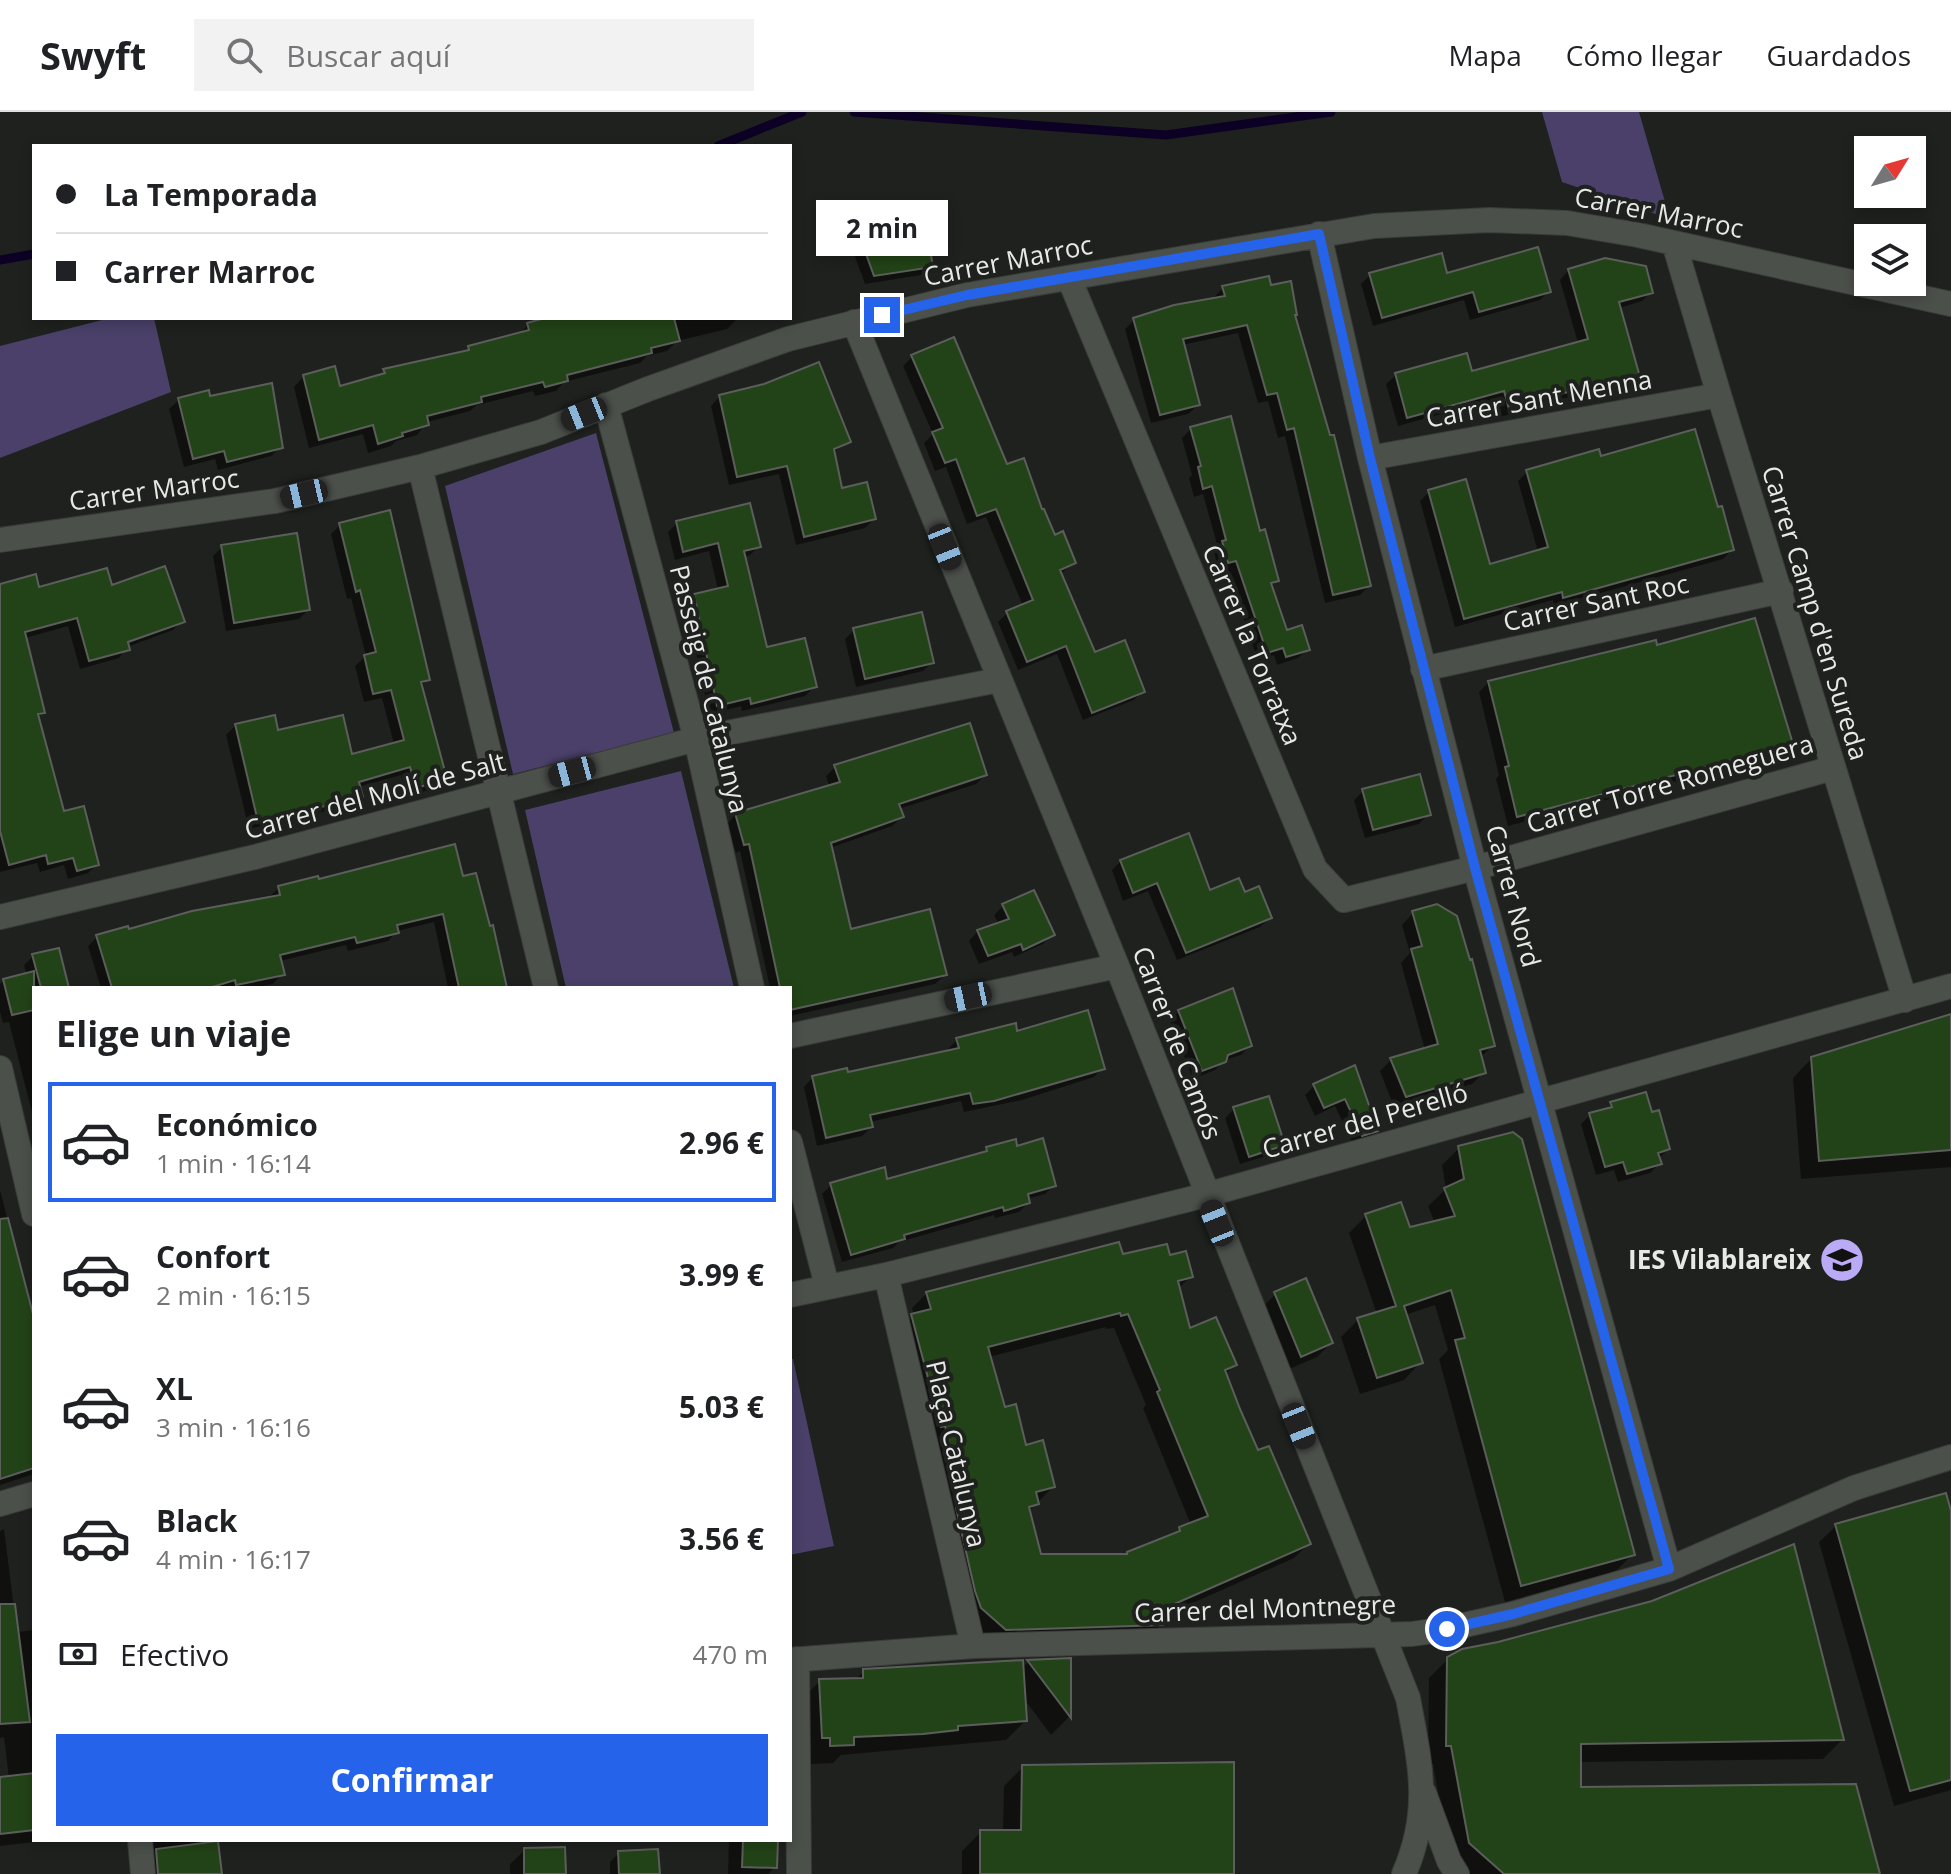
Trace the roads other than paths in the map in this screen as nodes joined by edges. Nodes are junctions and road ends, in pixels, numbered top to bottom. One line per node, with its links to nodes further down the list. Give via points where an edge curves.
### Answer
1 (1319, 234): 2 (street, Carrer Marroc, via 1489,220 1567,223); 3 (street, Carrer Marroc); 8 (street, Carrer Nord)
2 (1674, 243): 4 (street, Carrer Marroc); 6 (street, Carrer Camp d'en Sureda)
3 (1069, 278): 5 (street, Carrer Marroc); 17 (street, Carrer la Torratxa, via 1315,869 1344,900)
4 (1951, 304)
5 (854, 322): 7 (street, Carrer Marroc, via 788,339); 13 (street, Carrer de Camós)
6 (1719, 395): 8 (street, Carrer Sant Menna); 11 (street, Carrer Camp d'en Sureda)
7 (606, 405): 9 (street, Carrer Marroc, via 541,432); 14 (street, Passeig de Catalunya)
8 (1370, 458): 12 (street, Carrer Nord)
9 (420, 467): 10 (street, Carrer Marroc, via 275,501); 16 (street)
10 (0, 540)
11 (1781, 591): 12 (street, Carrer Sant Roc); 15 (street, Carrer Camp d'en Sureda)
12 (1423, 669): 17 (street, Carrer Nord)
13 (999, 680): 14 (street, Carrer del Molí de Salt); 19 (street, Carrer de Camós)
14 (696, 739): 16 (street, Carrer del Molí de Salt); 21 (street, Passeig de Catalunya)
15 (1833, 768): 17 (street, Carrer Torre Romeguera); 23 (street, Carrer Camp d'en Sureda)
16 (500, 792): 18 (street, Carrer del Molí de Salt); 20 (street)
17 (1475, 868): 26 (street, Carrer Nord)
18 (0, 917)
19 (1117, 966): 24 (street); 28 (street, Carrer de Camós)
20 (546, 986)
21 (752, 986)
22 (1951, 986): 23 (street, Carrer del Perelló)
23 (1905, 1000): 26 (street, Carrer del Perelló)
24 (792, 1036)
25 (0, 1068): 29 (street)
26 (1540, 1099): 28 (street, Carrer del Perelló); 36 (street, Carrer Nord)
27 (792, 1150): 31 (street)
28 (1206, 1195): 30 (street, Carrer del Perelló); 37 (street, Carrer de Camós)
29 (32, 1205)
30 (886, 1275): 31 (street, Carrer del Perelló); 38 (street, Plaça Catalunya)
31 (827, 1286): 32 (street, Carrer del Perelló)
32 (792, 1295)
33 (1951, 1457): 36 (street, Carrer del Montnegre, via 1854,1488)
34 (32, 1495): 35 (street)
35 (0, 1504)
36 (1669, 1569): 37 (street, Carrer del Montnegre, via 1447,1629)
37 (1383, 1633): 38 (street, Carrer del Montnegre); 40 (street, Carrer de Camós, via 1408,1698)
38 (973, 1646): 39 (street, Carrer del Montnegre)
39 (793, 1659): 43 (street)
40 (1423, 1791): 44 (street, Carrer de Camós, via 1413,1854); 45 (street, Carrer de Camós)
41 (140, 1842): 42 (street)
42 (143, 1874)
43 (799, 1874)
44 (1404, 1874)
45 (1457, 1874)

